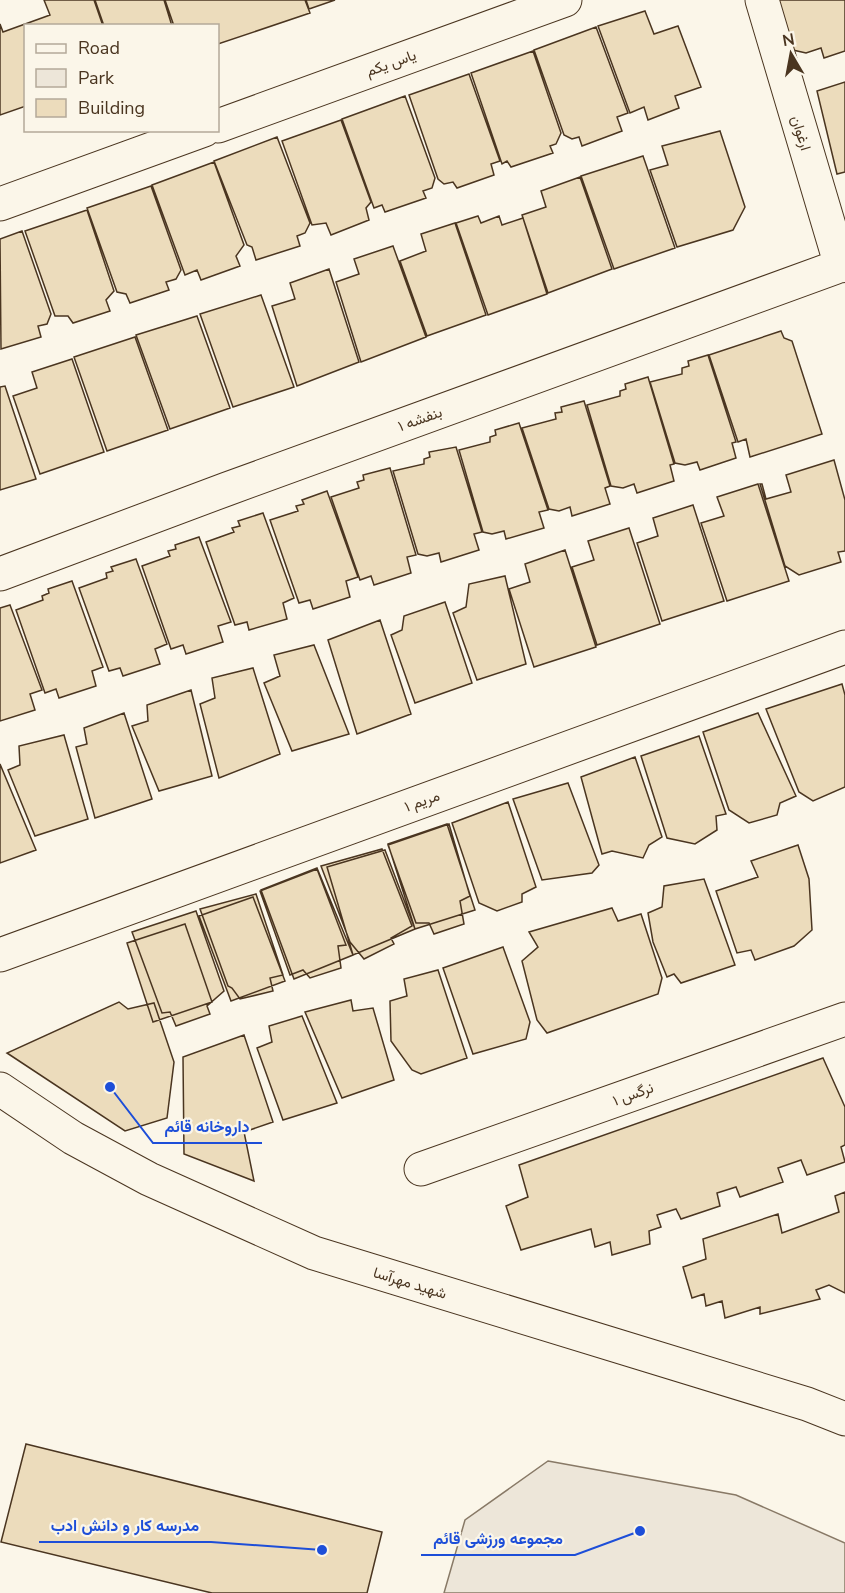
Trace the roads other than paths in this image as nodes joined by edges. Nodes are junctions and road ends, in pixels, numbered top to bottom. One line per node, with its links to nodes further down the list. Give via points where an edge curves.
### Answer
1 (565, 0): 3 (street, یاس یکم)
2 (762, 0): 6 (street, ارغوان)
3 (219, 126)
4 (198, 132): 5 (street)
5 (0, 204)
6 (843, 265): 7 (street, بنفشه ۱)
7 (0, 574)
8 (845, 647): 9 (street, مریم ۱)
9 (0, 955)
10 (845, 1019): 12 (street, نرگس ۱)
11 (0, 1089): 14 (street, شهید مهرآسا, via 72,1138 149,1179 314,1253)
12 (421, 1169)
13 (845, 1391): 14 (street)
14 (807, 1404): 15 (street, شهید مهرآسا)
15 (845, 1419)

